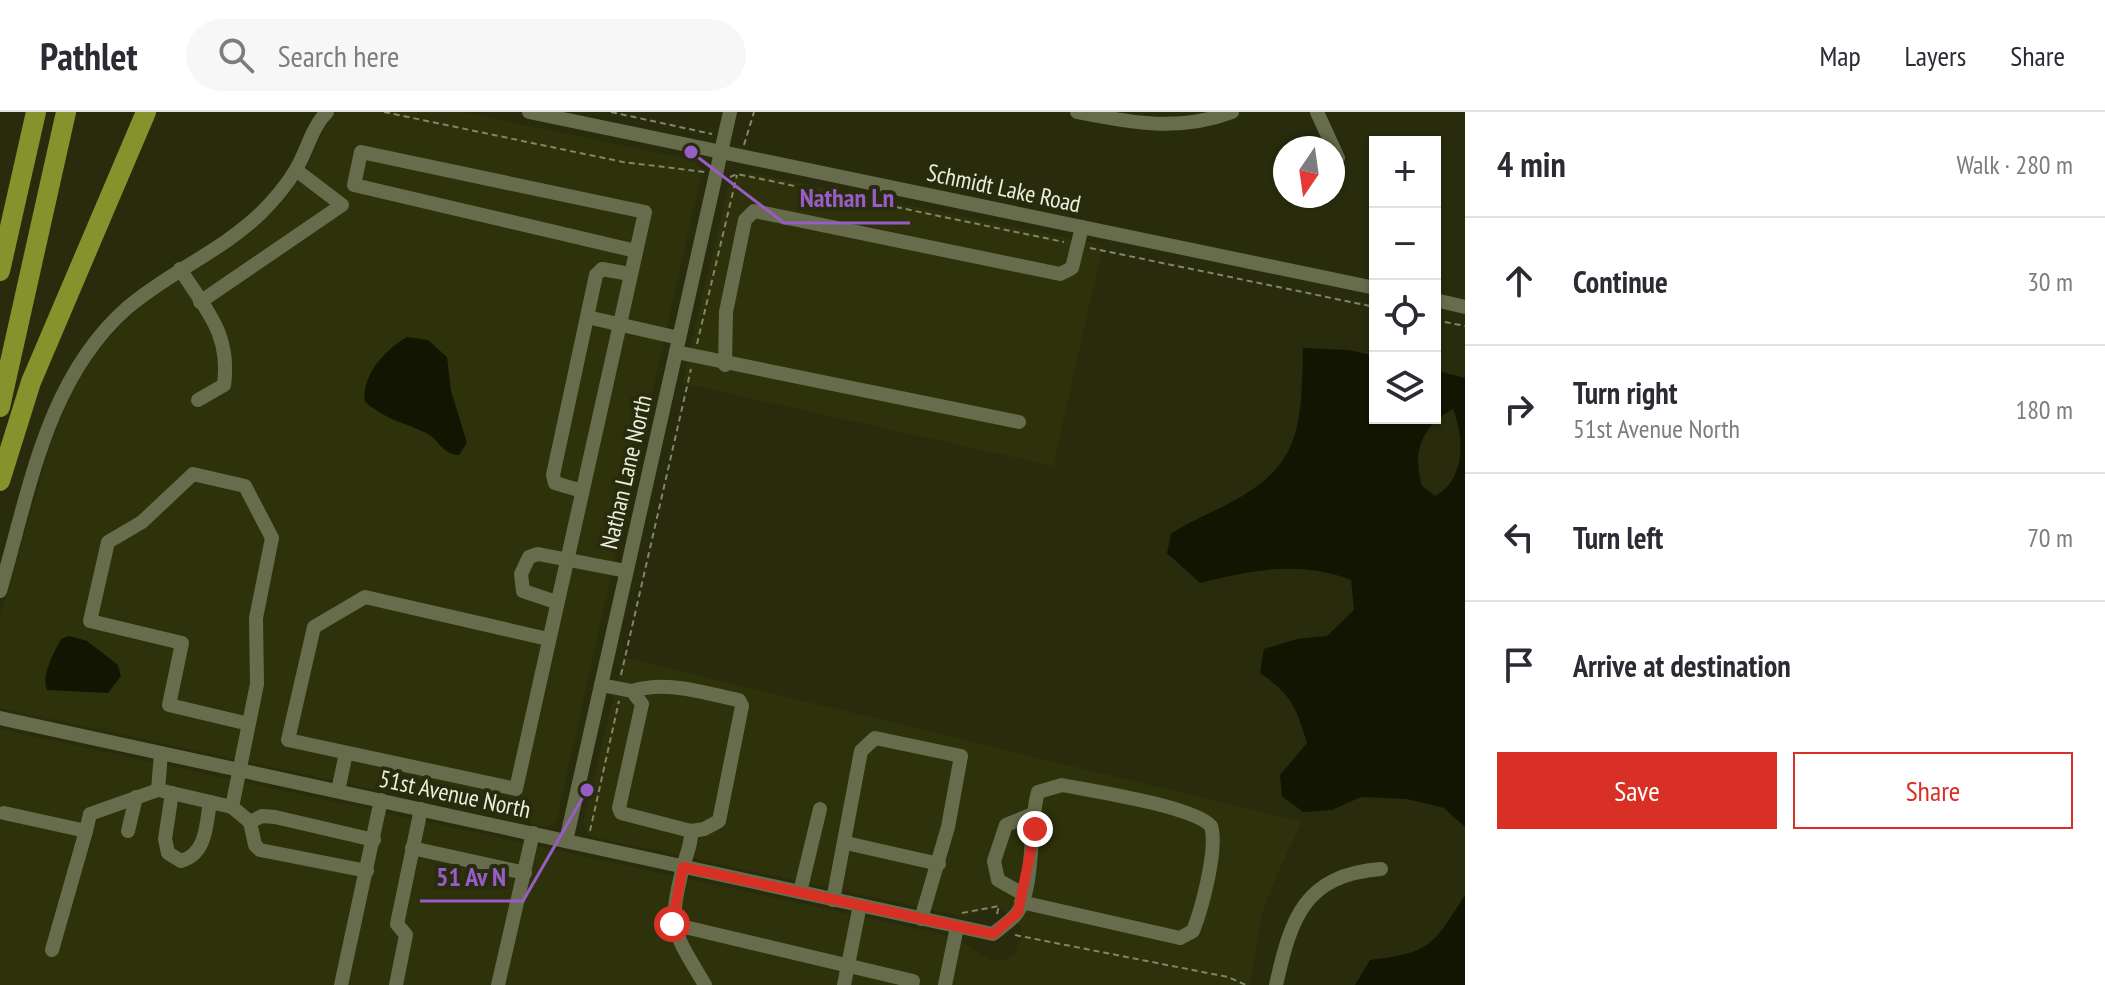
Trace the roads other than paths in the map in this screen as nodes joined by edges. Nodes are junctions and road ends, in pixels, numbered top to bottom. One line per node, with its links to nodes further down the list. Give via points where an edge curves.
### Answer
1 (36, 112): 16 (highway)
2 (66, 112): 27 (highway)
3 (146, 112): 29 (highway, via 31,382)
4 (529, 112): 11 (street, Schmidt Lake Road)
5 (730, 112): 11 (street, Nathan Lane North)
6 (1077, 112): 7 (street, via 1159,126 1192,124)
7 (1232, 112)
8 (1317, 112): 10 (street)
9 (321, 115): 12 (street)
10 (1328, 136)
11 (722, 144): 13 (street, Schmidt Lake Road); 24 (street, Nathan Lane North)
12 (296, 170): 15 (street, via 260,215); 20 (street, via 342,205)
13 (1082, 227): 18 (street, Schmidt Lake Road); 25 (street, via 1072,268 1060,274 754,211 745,220 726,312)
14 (636, 251): 14 (street, via 354,185 361,152 645,212); 17 (street)
15 (180, 269): 20 (street); 33 (street, via 126,309 88,352 63,393 45,434)
16 (0, 271)
17 (630, 274): 22 (street, via 602,269 596,275); 23 (street)
18 (1369, 287)
19 (1441, 301): 21 (street)
20 (200, 302): 26 (street, via 220,329 227,362 224,385)
21 (1465, 307)
22 (587, 317): 23 (street); 30 (street, via 553,475 555,483)
23 (619, 323): 24 (street); 30 (street)
24 (677, 345): 25 (street); 32 (street, Nathan Lane North)
25 (725, 365): 28 (street)
26 (198, 400)
27 (0, 407)
28 (1019, 422)
29 (0, 481)
30 (582, 491): 31 (street)
31 (566, 560): 32 (street); 34 (street); 34 (street, via 538,554 523,564 523,591)
32 (626, 571): 36 (street, Nathan Lane North)
33 (0, 591)
34 (556, 602): 35 (street)
35 (548, 639): 41 (street, via 516,789); 41 (street, via 365,597 353,602 314,627 288,740)
36 (601, 685): 37 (street); 59 (street, Nathan Lane North)
37 (626, 690): 56 (street, via 642,704 621,813); 56 (street, via 668,686 739,700 742,706 719,821)
38 (0, 718): 40 (street, 51st Avenue North)
39 (249, 724): 39 (street, via 257,684 256,618 272,538 245,486 193,474 142,522 108,542 90,621 182,643 169,705); 42 (street)
40 (161, 753): 42 (street, 51st Avenue North); 44 (street)
41 (346, 753): 43 (street)
42 (238, 770): 43 (street, 51st Avenue North); 48 (street)
43 (338, 791): 46 (street, 51st Avenue North)
44 (165, 792): 45 (street); 47 (street); 47 (street, via 168,853 181,861 196,855 200,847)
45 (136, 797): 54 (street, via 90,814); 55 (street)
46 (381, 800): 49 (street, 51st Avenue North); 58 (street)
47 (210, 802): 48 (street)
48 (232, 807): 53 (street)
49 (421, 809): 57 (street, 51st Avenue North); 61 (street)
50 (820, 809): 67 (street)
51 (4, 813): 54 (street)
52 (1033, 814): 68 (street); 68 (street, via 1006,825 994,861 998,880); 68 (street, via 1038,792 1062,785 1201,817 1211,826 1212,846 1199,915 1193,931 1180,938)
53 (250, 822): 58 (street, via 275,817); 65 (street, via 260,850)
54 (86, 831): 74 (street)
55 (128, 831)
56 (691, 831): 63 (street)
57 (533, 833): 59 (street, 51st Avenue North); 66 (street)
58 (374, 840): 65 (street)
59 (566, 841): 63 (street, 51st Avenue North)
60 (846, 843): 62 (street); 62 (street, via 861,751 875,738 961,756); 69 (street)
61 (412, 848): 66 (street); 78 (street, via 397,924 406,935)
62 (939, 864): 71 (street)
63 (683, 867): 67 (street, 51st Avenue North); 72 (street)
64 (1381, 869): 83 (street, via 1338,878 1304,903 1286,940)
65 (367, 871): 77 (street)
66 (525, 873): 79 (street)
67 (800, 892): 69 (street, 51st Avenue North)
68 (1022, 898): 73 (street, 51st Avenue North, via 1018,912 993,934)
69 (833, 900): 70 (street, 51st Avenue North)
70 (860, 905): 71 (street, 51st Avenue North); 75 (street)
71 (921, 919): 73 (street, 51st Avenue North)
72 (672, 924): 75 (street); 80 (street)
73 (957, 927): 76 (street)
74 (52, 950)
75 (850, 963): 81 (street); 82 (street, via 913,981)
76 (950, 984)
77 (341, 985)
78 (396, 985)
79 (498, 985)
80 (705, 985)
81 (844, 985)
82 (912, 985)
83 (1276, 985)

